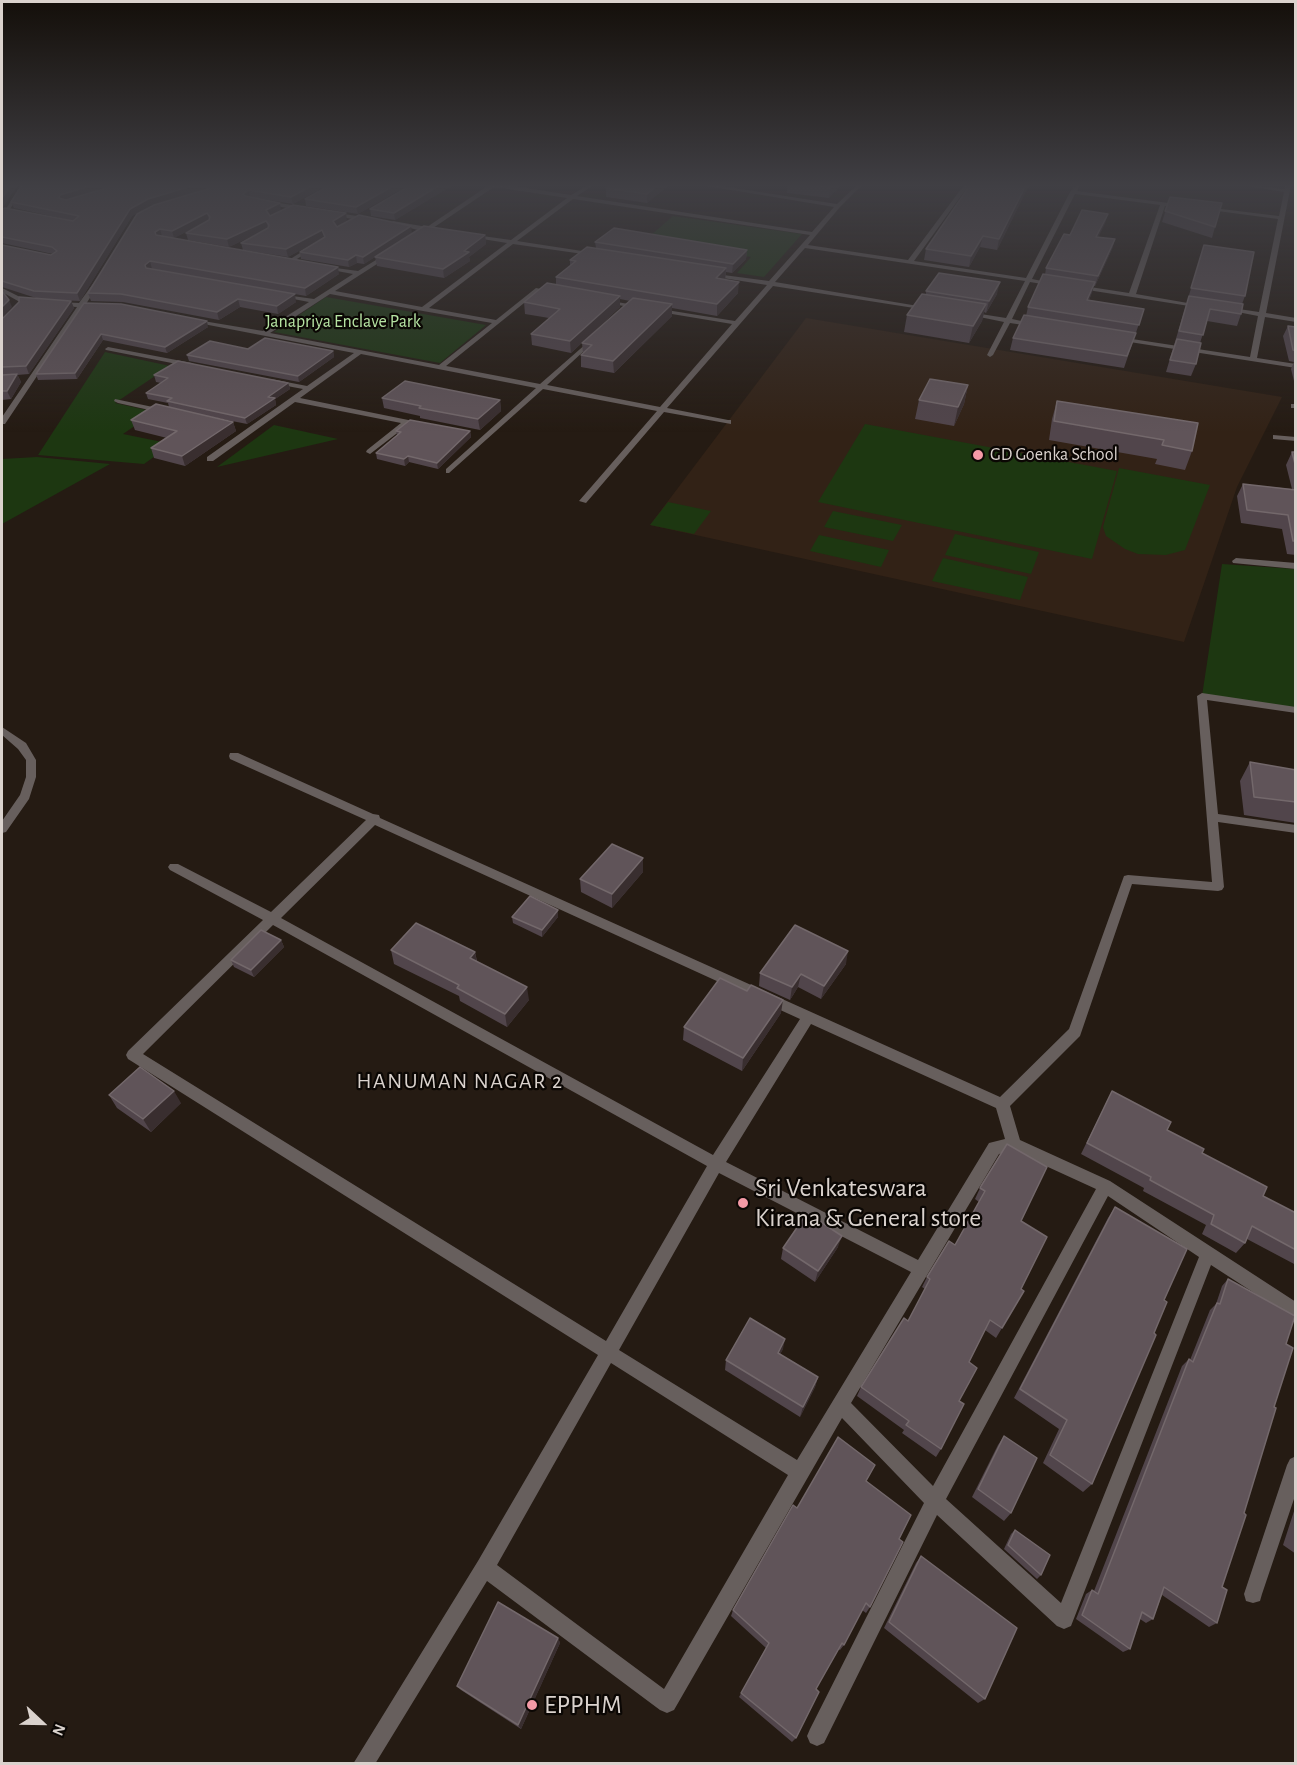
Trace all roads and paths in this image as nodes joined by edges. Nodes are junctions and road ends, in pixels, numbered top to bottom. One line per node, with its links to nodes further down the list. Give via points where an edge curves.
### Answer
1 (327, 267): 10 (street)
2 (368, 267): 10 (street)
3 (479, 267): 27 (street)
4 (785, 267): 13 (street)
5 (945, 267): 12 (street)
6 (1035, 267): 12 (street)
7 (1141, 267): 20 (street)
8 (1272, 267): 31 (street)
9 (701, 272): 13 (street)
10 (359, 273): 17 (street)
11 (100, 277): 24 (street)
12 (1028, 280): 14 (street); 33 (street)
13 (772, 283): 28 (street); 36 (street)
14 (1063, 285)
15 (1074, 287): 20 (street)
16 (2, 289): 24 (street, via 20,300); 26 (street)
17 (329, 292): 22 (street); 27 (street)
18 (268, 293): 22 (street)
19 (561, 293): 35 (street, via 538,289)
20 (1132, 295): 31 (street)
21 (595, 299): 23 (street)
22 (315, 301): 38 (street)
23 (630, 305): 29 (street); 36 (street)
24 (82, 306): 25 (street); 49 (street)
25 (102, 306)
26 (17, 308)
27 (423, 309): 35 (street)
28 (937, 309)
29 (622, 312)
30 (960, 313): 33 (street)
31 (1262, 315): 34 (street); 44 (street)
32 (188, 319): 38 (street)
33 (1008, 320): 37 (street); 43 (street)
34 (1296, 320)
35 (497, 322): 47 (street)
36 (736, 323): 55 (street)
37 (1041, 326)
38 (265, 333): 42 (street)
39 (598, 335): 52 (street)
40 (1108, 337): 44 (street)
41 (108, 349): 46 (street)
42 (359, 352): 47 (street); 51 (street)
43 (990, 355)
44 (1253, 360): 45 (street)
45 (1296, 366)
46 (202, 367)
47 (441, 367): 52 (street)
48 (21, 378): 49 (street)
49 (31, 378): 57 (street)
50 (261, 379): 51 (street)
51 (308, 388): 53 (street)
52 (542, 388): 55 (street); 64 (street)
53 (292, 399): 58 (street); 62 (street)
54 (118, 401): 56 (street)
55 (661, 410): 59 (street); 70 (street)
56 (173, 413)
57 (2, 422)
58 (407, 422): 60 (street); 67 (street)
59 (728, 422)
60 (430, 426)
61 (239, 428): 62 (street)
62 (250, 430): 68 (street)
63 (475, 434): 64 (street)
64 (486, 436): 69 (street)
65 (1276, 437): 66 (street)
66 (1296, 439)
67 (369, 452)
68 (210, 459)
69 (449, 471)
70 (583, 501)
71 (1236, 561): 72 (street)
72 (1296, 566)
73 (1296, 710): 76 (street, via 1202,696)
74 (2, 730): 78 (street, via 31,760 31,777 25,796)
75 (234, 756): 77 (street)
76 (1212, 816): 79 (street); 83 (street, via 1218,887 1128,879 1075,1032)
77 (375, 818): 81 (street); 82 (street)
78 (2, 829)
79 (1296, 829)
80 (174, 867): 81 (street)
81 (271, 918): 85 (street); 90 (street, via 133,1055)
82 (809, 1016): 83 (street); 85 (street)
83 (1002, 1104): 84 (street)
84 (1014, 1144): 86 (street); 88 (street, via 994,1148)
85 (716, 1164): 88 (street); 90 (street)
86 (1105, 1186): 87 (street); 94 (street)
87 (1209, 1253): 89 (street); 94 (street, via 1064,1619)
88 (920, 1269): 91 (street)
89 (1296, 1312)
90 (608, 1353): 93 (street); 95 (street)
91 (841, 1405): 93 (street); 94 (street)
92 (1296, 1466): 96 (street)
93 (800, 1473): 95 (street, via 667,1703)
94 (935, 1501): 97 (street)
95 (485, 1568): 98 (street)
96 (1253, 1594)
97 (817, 1736)
98 (363, 1764)

